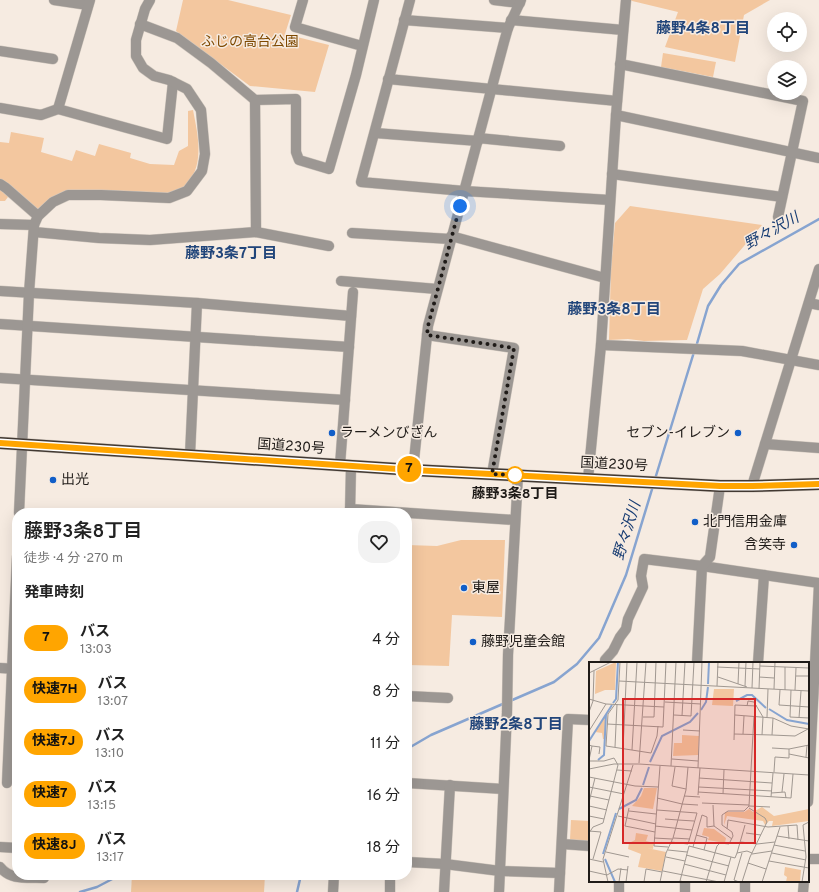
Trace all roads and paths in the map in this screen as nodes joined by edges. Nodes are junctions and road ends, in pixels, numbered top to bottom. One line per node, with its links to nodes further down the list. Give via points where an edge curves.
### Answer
1 (54, 0): 9 (street)
2 (150, 0): 11 (street)
3 (303, 0): 14 (street, via 295,27)
4 (374, 0): 14 (street)
5 (410, 0): 10 (street)
6 (494, 0): 8 (street)
7 (626, 0): 13 (street)
8 (520, 1): 12 (street)
9 (89, 2): 24 (street)
10 (404, 20): 12 (street); 18 (street)
11 (140, 24): 19 (street, via 136,56 143,68 154,76); 21 (street, via 177,38 212,63)
12 (510, 24): 13 (street); 20 (street)
13 (623, 30): 17 (street)
14 (362, 46): 21 (street, via 329,169 299,160 296,152 296,99)
15 (0, 51): 16 (street)
16 (53, 59)
17 (620, 64): 22 (street); 29 (street, via 802,101)
18 (388, 79): 20 (street); 26 (street)
19 (173, 82): 24 (street, via 168,140); 38 (street, via 187,89 201,110 205,154 202,171 187,191 169,198 68,195 53,202)
20 (491, 88): 22 (street); 27 (street)
21 (255, 100): 39 (street)
22 (617, 101): 25 (street)
23 (0, 108): 24 (street, via 41,115)
24 (58, 109)
25 (616, 115): 29 (street); 31 (street)
26 (375, 133): 27 (street); 33 (street, via 361,182)
27 (478, 140): 28 (street); 33 (street)
28 (560, 146)
29 (792, 152): 30 (street); 34 (street)
30 (819, 158)
31 (612, 174): 34 (street); 35 (street)
32 (0, 184): 38 (street)
33 (464, 191): 35 (street); 41 (street)
34 (782, 197): 36 (street)
35 (610, 200): 44 (street)
36 (778, 217)
37 (0, 224): 38 (street)
38 (35, 224): 39 (street, via 99,238 150,240); 49 (street)
39 (256, 232): 42 (street)
40 (352, 233): 41 (street)
41 (451, 238): 44 (street); 46 (street)
42 (329, 246)
43 (819, 269): 51 (street)
44 (605, 278): 57 (street)
45 (342, 281): 46 (street)
46 (437, 289): 55 (street)
47 (0, 291): 49 (street)
48 (353, 292): 52 (street)
49 (30, 293): 50 (street); 54 (street)
50 (197, 303): 52 (street); 56 (street)
51 (814, 304): 59 (street)
52 (351, 316): 58 (street)
53 (0, 324): 54 (street)
54 (28, 326): 56 (street); 62 (street)
55 (427, 335): 71 (street); 72 (street, via 514,348)
56 (195, 337): 58 (street); 63 (street)
57 (601, 345): 59 (street, via 742,351); 74 (street)
58 (349, 347): 64 (street)
59 (791, 359): 60 (street); 66 (street)
60 (819, 365)
61 (0, 378): 62 (street)
62 (26, 379): 63 (street); 67 (street)
63 (193, 391): 64 (street); 69 (street)
64 (345, 400): 70 (street)
65 (0, 443): 67 (highway, 国道230号)
66 (765, 444): 68 (street); 77 (street)
67 (22, 445): 69 (highway, 国道230号); 78 (street)
68 (819, 448)
69 (190, 455): 70 (highway, 国道230号)
70 (346, 465): 71 (highway, 国道230号); 79 (street)
71 (413, 470): 72 (highway, 国道230号)
72 (492, 474): 73 (highway, 国道230号)
73 (518, 475): 74 (highway, 国道230号); 81 (street)
74 (588, 479): 76 (highway, 国道230号)
75 (819, 484): 77 (highway, 国道230号)
76 (720, 486): 77 (highway, 国道230号); 82 (street, via 710,556)
77 (752, 486)
78 (19, 508)
79 (350, 508)
80 (412, 514): 81 (street)
81 (515, 520): 99 (street)
82 (702, 566): 83 (street); 85 (street, via 644,559 641,576 643,587 626,629); 86 (street)
83 (764, 575): 84 (street); 87 (street)
84 (819, 583): 94 (street)
85 (605, 662)
86 (697, 662)
87 (758, 662)
88 (0, 668): 89 (street)
89 (12, 669)
90 (412, 696): 91 (street)
91 (448, 698)
92 (12, 718): 95 (street)
93 (589, 720): 100 (street, via 568,719)
94 (813, 733): 98 (street)
95 (8, 783)
96 (412, 783): 97 (street)
97 (450, 785): 99 (street); 105 (street)
98 (809, 788)
99 (503, 789): 107 (street)
100 (562, 844): 101 (street); 108 (street)
101 (589, 846)
102 (0, 847): 103 (street)
103 (12, 848)
104 (412, 862): 105 (street)
105 (445, 864): 107 (street); 115 (street)
106 (0, 867): 109 (street)
107 (500, 871): 108 (street); 116 (street)
108 (560, 873): 117 (street)
109 (12, 877)
110 (334, 880): 113 (street)
111 (390, 880): 114 (street)
112 (804, 882): 118 (street)
113 (333, 892)
114 (390, 892)
115 (444, 892)
116 (499, 892)
117 (559, 892)
118 (803, 892)

